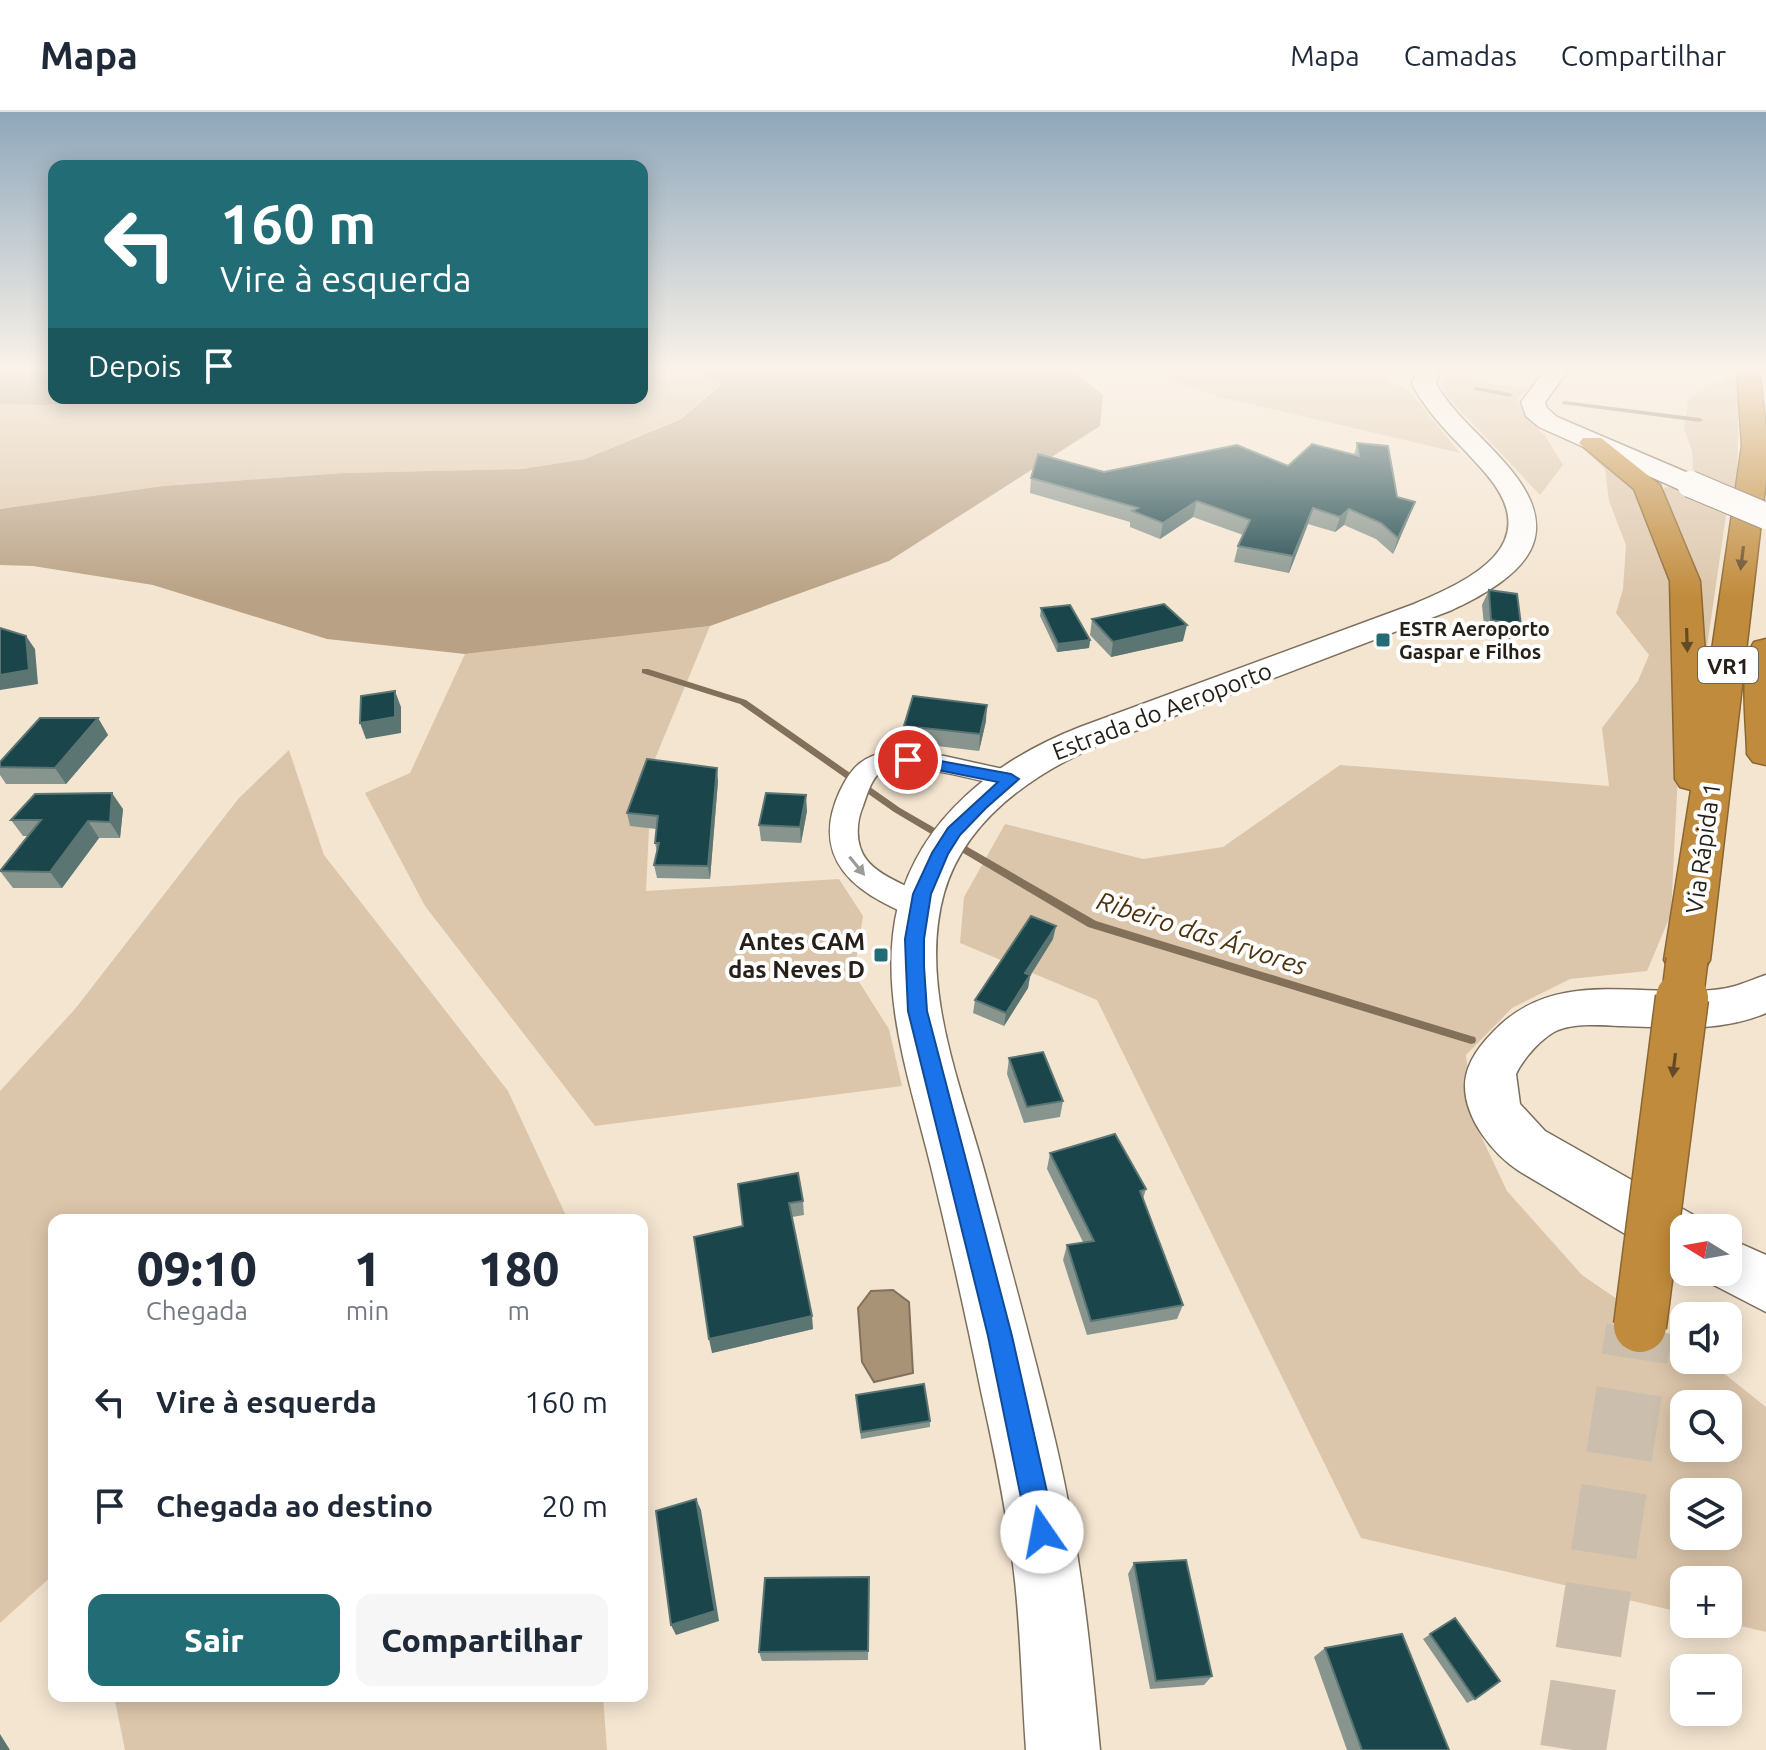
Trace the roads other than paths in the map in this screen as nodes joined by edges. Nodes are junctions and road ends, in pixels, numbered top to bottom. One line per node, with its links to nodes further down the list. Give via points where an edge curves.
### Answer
1 (1471, 445): 10 (main road, Estrada do Aeroporto, via 1509,485 1523,518 1520,540 1501,568 1476,587 1106,730 1040,759)
2 (1595, 445): 6 (highway)
3 (1598, 445): 5 (main road)
4 (1755, 445): 11 (highway, Via Rápida 1 / VR1, one-way to 11)
5 (1690, 484): 6 (highway, via 1666,480); 7 (main road, bridge)
6 (1646, 485): 11 (highway, one-way to 11, via 1685,581 1691,758)
7 (1766, 516)
8 (1766, 649): 9 (highway, VR1)
9 (1766, 754)
10 (1011, 779): 12 (main road, Estrada do Aeroporto, via 954,832); 12 (street, one-way to 12, via 908,760 878,762 858,784 844,813 847,854 876,887)
11 (1704, 853): 17 (highway, Via Rápida 1 / VR1, one-way to 17, bridge)
12 (923, 896): 18 (main road, Estrada do Aeroporto, via 914,939 917,1011 1000,1336 1042,1532)
13 (1766, 993): 14 (main road, via 1728,1007 1553,1013 1532,1023 1509,1047 1488,1083 1498,1117 1519,1141)
14 (1670, 1231)
15 (1742, 1272): 16 (main road)
16 (1766, 1285)
17 (1640, 1326)
18 (1063, 1750)

